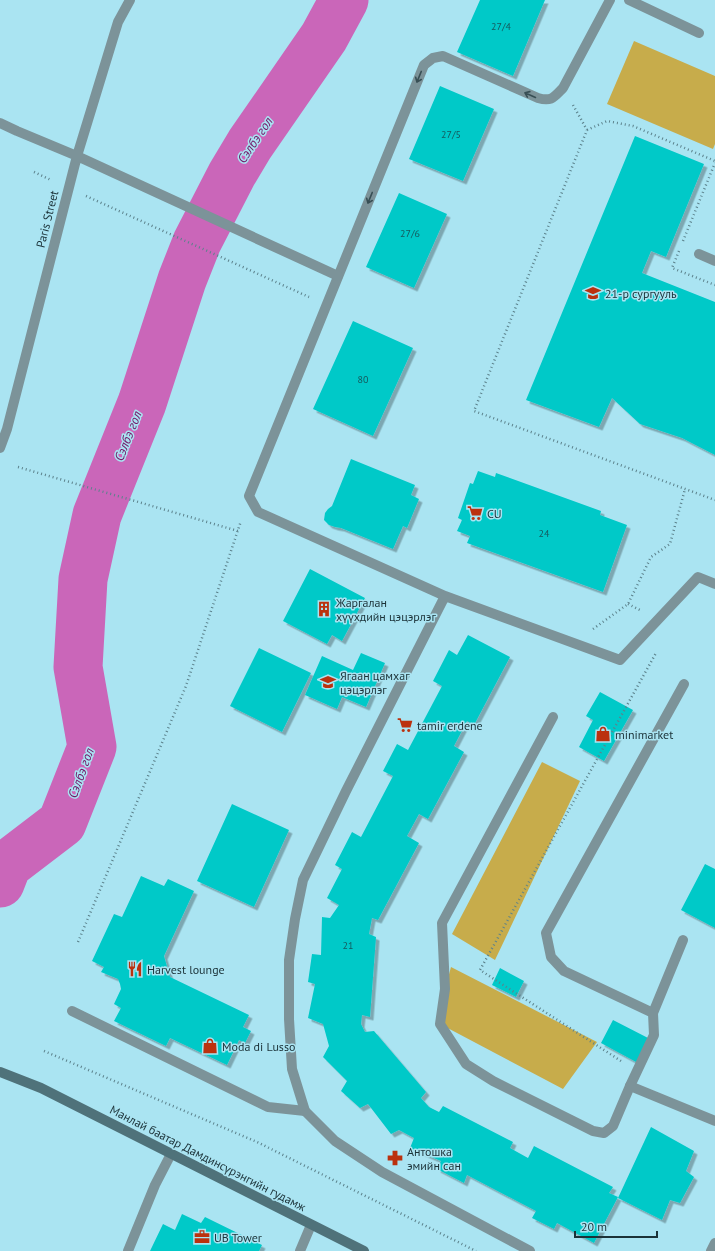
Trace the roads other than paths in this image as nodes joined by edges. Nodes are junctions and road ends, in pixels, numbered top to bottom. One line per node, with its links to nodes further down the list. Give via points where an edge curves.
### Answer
1 (130, 0): 6 (street, Paris Street, via 118,22)
2 (610, 0): 9 (street, one-way to 9, via 563,88 552,99 538,98 443,56 432,58 424,65)
3 (629, 0): 4 (street)
4 (699, 33)
5 (0, 123): 6 (street)
6 (77, 156): 9 (street); 10 (street, Paris Street)
7 (699, 254): 8 (street)
8 (715, 261)
9 (338, 276): 13 (street, via 249,496 258,512)
10 (3, 428): 11 (street, Paris Street)
11 (0, 448)
12 (715, 584): 13 (street, via 698,577 620,660)
13 (445, 596): 21 (street, via 303,880 289,960 289,1019 292,1069)
14 (684, 684): 18 (street, via 546,933 551,957 564,971)
15 (553, 717): 20 (street, via 442,923 445,989 440,1024 466,1064 493,1081 593,1131 604,1133 614,1126)
16 (683, 940): 18 (street)
17 (72, 1011): 21 (street, via 268,1107)
18 (653, 1013): 20 (street, via 654,1035)
19 (0, 1072): 23 (main road, Манлай баатар Дамдинсүрэнгийн гудамж, via 41,1088)
20 (630, 1086): 22 (street)
21 (305, 1111): 29 (street, via 335,1141 382,1172)
22 (715, 1122)
23 (171, 1154): 24 (main road, Манлай баатар Дамдинсүрэнгийн гудамж); 26 (street, via 155,1185)
24 (311, 1225): 27 (street); 28 (main road, Манлай баатар Дамдинсүрэнгийн гудамж)
25 (715, 1243): 30 (street)
26 (128, 1251)
27 (300, 1251)
28 (364, 1251)
29 (530, 1251)
30 (711, 1251)

